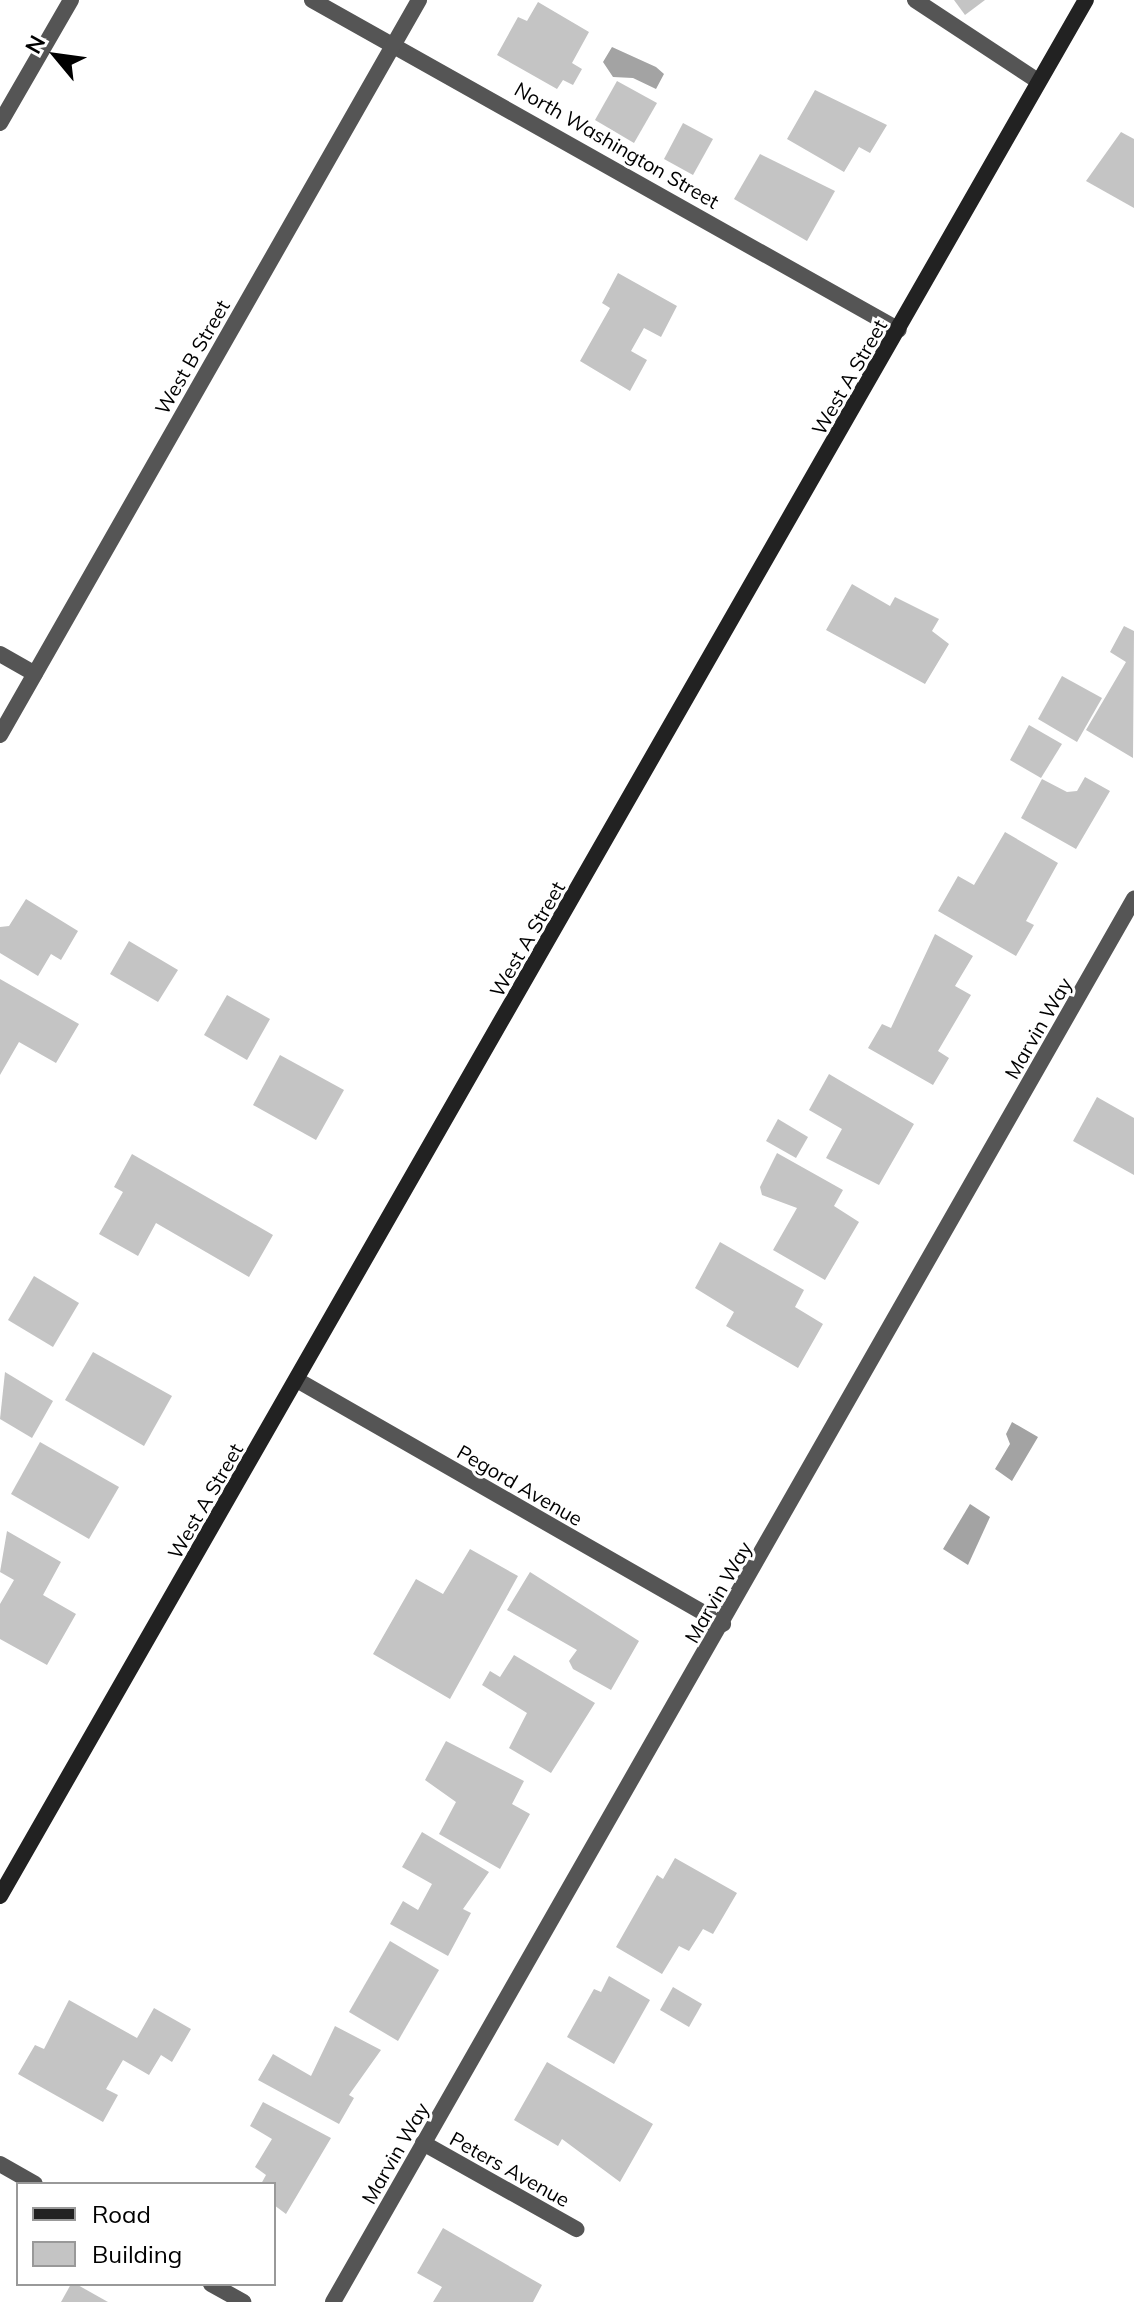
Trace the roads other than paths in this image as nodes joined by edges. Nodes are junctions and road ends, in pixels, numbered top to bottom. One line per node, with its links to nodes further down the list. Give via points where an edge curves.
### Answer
1 (71, 0): 8 (street)
2 (312, 0): 6 (street, North Washington Street)
3 (419, 0): 6 (street, West B Street)
4 (915, 0): 7 (street)
5 (1086, 0): 7 (main road, West A Street)
6 (394, 44): 9 (street, North Washington Street); 11 (street, West B Street)
7 (1038, 81): 9 (main road, West A Street)
8 (0, 123)
9 (899, 330): 14 (main road, West A Street)
10 (0, 654): 11 (street)
11 (35, 674): 12 (street, West B Street)
12 (0, 735)
13 (1134, 899): 15 (street, Marvin Way)
14 (297, 1380): 15 (street, Pegord Avenue); 16 (main road, West A Street)
15 (723, 1624): 17 (street, Marvin Way)
16 (0, 1896)
17 (423, 2143): 20 (street, Peters Avenue); 23 (street, Marvin Way)
18 (0, 2164): 19 (street)
19 (32, 2182)
20 (576, 2229)
21 (215, 2286): 22 (street)
22 (243, 2302)
23 (333, 2302)

